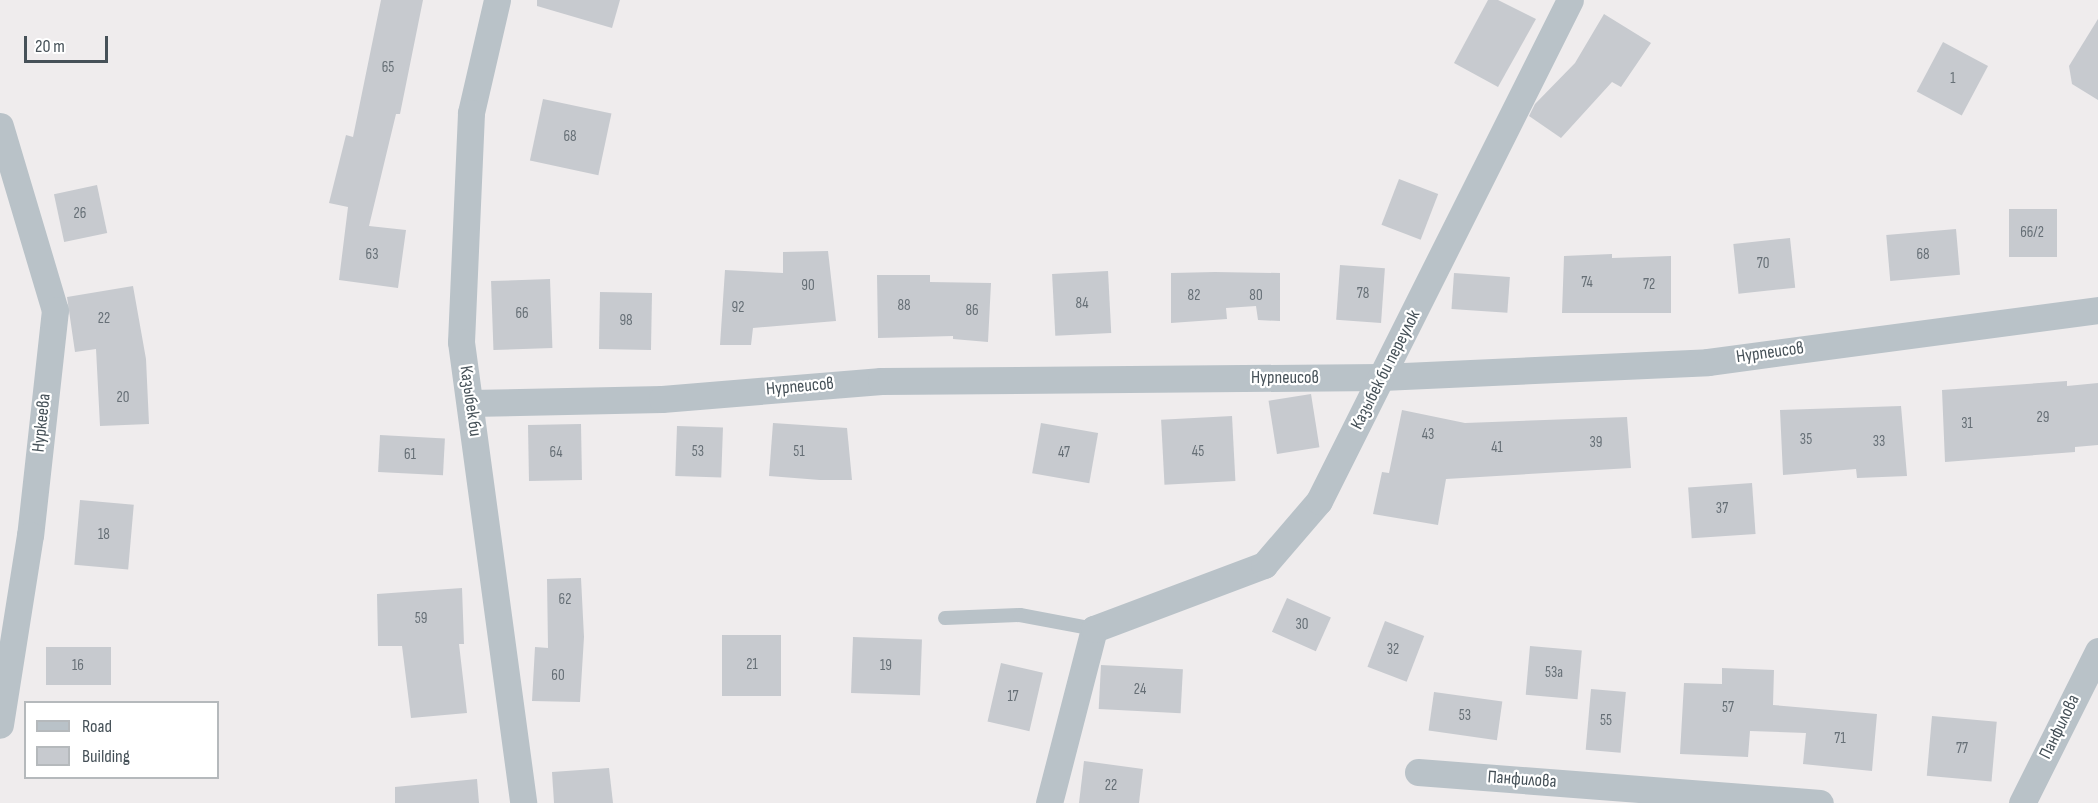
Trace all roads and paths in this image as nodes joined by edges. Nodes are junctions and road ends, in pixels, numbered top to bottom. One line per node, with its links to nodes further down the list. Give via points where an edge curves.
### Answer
1 (497, 0): 6 (street, Казыбек би, via 471,113 462,342)
2 (1570, 0): 5 (street, Казыбек би переулок)
3 (0, 126): 10 (street, Нуркеева, via 55,310 30,535)
4 (2098, 310): 5 (street, Нурпеисов, via 1708,362)
5 (1382, 377): 6 (street, Нурпеисов, via 881,381 662,399); 8 (street, Казыбек би переулок, via 1319,501 1264,565)
6 (470, 403): 13 (street, Казыбек би)
7 (945, 618): 8 (lane, via 1020,615)
8 (1094, 629): 14 (street)
9 (2098, 651): 16 (street, Панфилова)
10 (0, 725)
11 (1418, 772): 12 (street, Панфилова)
12 (1625, 795): 15 (street, Панфилова)
13 (523, 803)
14 (1049, 803)
15 (1820, 803)
16 (2022, 803)

